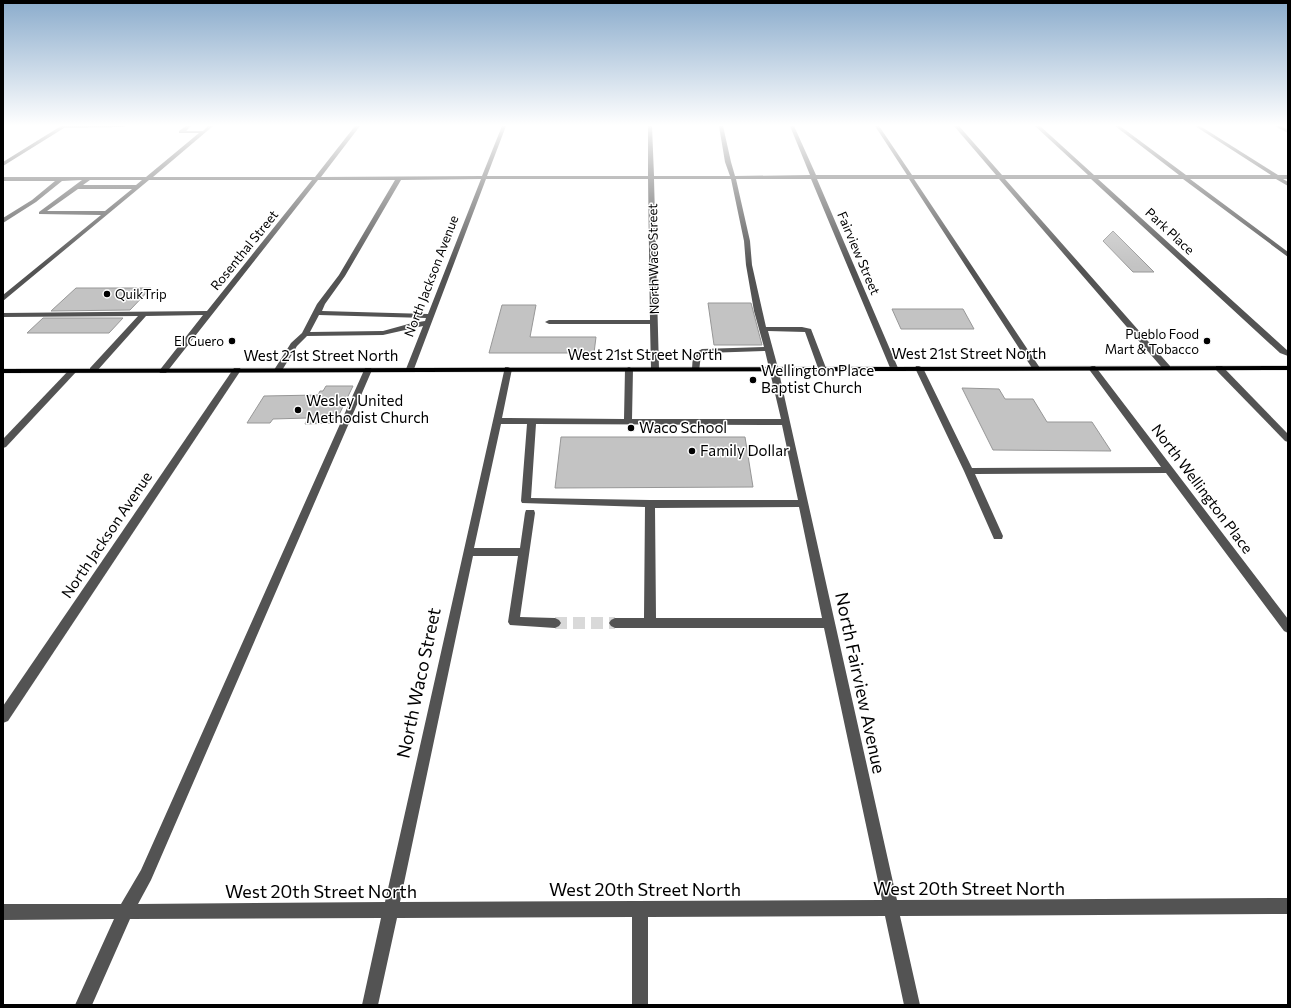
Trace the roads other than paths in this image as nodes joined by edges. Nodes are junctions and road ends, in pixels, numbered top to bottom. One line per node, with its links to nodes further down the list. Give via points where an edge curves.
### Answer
1 (155, 173): 22 (street)
2 (320, 173): 23 (street, Rosenthal Street)
3 (486, 173): 12 (street, North Jackson Avenue)
4 (651, 173): 13 (street, North Waco Street)
5 (732, 173): 14 (street, North Fairview Avenue)
6 (812, 173): 15 (street, Fairview Street)
7 (907, 173): 16 (street)
8 (998, 173): 17 (street)
9 (1089, 173): 18 (street, Park Place)
10 (1180, 173): 19 (street)
11 (1271, 173): 20 (street)
12 (484, 177): 13 (street); 24 (street); 39 (street, North Jackson Avenue)
13 (651, 177): 14 (street); 41 (street, North Waco Street)
14 (733, 177): 15 (street); 42 (street, North Fairview Avenue)
15 (814, 177): 16 (street); 48 (street, Fairview Street)
16 (910, 177): 17 (street); 50 (street)
17 (1001, 177): 18 (street); 52 (street)
18 (1093, 177): 19 (street); 45 (street, Park Place)
19 (1185, 177): 20 (street); 33 (street)
20 (1277, 177): 21 (street); 28 (street)
21 (1288, 177)
22 (149, 178): 23 (street); 27 (street); 30 (street)
23 (316, 178): 24 (street); 35 (street, Rosenthal Street)
24 (399, 178): 36 (street, via 342,276)
25 (3, 179): 26 (street)
26 (60, 179): 27 (street); 32 (street, via 34,201)
27 (88, 179): 29 (street)
28 (1288, 184)
29 (77, 187): 30 (street); 31 (street, via 42,213)
30 (139, 187): 31 (street)
31 (106, 213): 34 (street)
32 (3, 221)
33 (1288, 255)
34 (3, 299)
35 (209, 313): 37 (street); 66 (street, Rosenthal Street)
36 (317, 313): 39 (street); 43 (street)
37 (144, 314): 38 (street); 59 (street)
38 (3, 315)
39 (429, 319): 43 (street, via 383,333); 63 (street, North Jackson Avenue)
40 (549, 322): 41 (street)
41 (654, 322): 57 (street, North Waco Street)
42 (763, 329): 44 (street, North Fairview Avenue); 47 (street, via 808,331)
43 (306, 334): 61 (street, via 294,345)
44 (769, 349): 46 (street, North Fairview Avenue); 58 (street, via 700,352 696,357)
45 (1288, 354)
46 (774, 368): 47 (main road, West 21st Street North); 58 (main road, West 21st Street North); 70 (street, North Fairview Avenue)
47 (822, 368): 48 (main road, West 21st Street North)
48 (894, 368): 49 (main road, West 21st Street North)
49 (919, 368): 50 (main road, West 21st Street North); 74 (street)
50 (1036, 368): 51 (main road, West 21st Street North)
51 (1092, 368): 52 (main road, West 21st Street North); 73 (street, North Wellington Place)
52 (1167, 368): 53 (main road, West 21st Street North)
53 (1219, 368): 54 (main road, West 21st Street North); 71 (street)
54 (1288, 368)
55 (508, 369): 56 (main road, West 21st Street North); 63 (main road, West 21st Street North); 67 (street, North Waco Street)
56 (629, 369): 57 (main road, West 21st Street North); 69 (street)
57 (655, 369): 58 (main road, West 21st Street North)
58 (696, 369)
59 (93, 370): 65 (main road, West 21st Street North); 66 (main road, West 21st Street North)
60 (237, 370): 61 (main road, West 21st Street North); 66 (main road, West 21st Street North); 86 (street, North Jackson Avenue)
61 (278, 370): 62 (main road, West 21st Street North)
62 (368, 370): 63 (main road, West 21st Street North); 92 (street, via 146,875)
63 (410, 370)
64 (3, 371): 65 (main road, West 21st Street North)
65 (73, 371): 72 (street)
66 (163, 371)
67 (497, 421): 68 (street); 79 (street, North Waco Street)
68 (532, 422): 69 (street); 76 (street, via 526,501)
69 (628, 422): 70 (street)
70 (786, 422): 75 (street, North Fairview Avenue)
71 (1288, 439)
72 (3, 445)
73 (1169, 470): 74 (street); 85 (street, North Wellington Place)
74 (969, 471): 78 (street)
75 (803, 503): 76 (street); 84 (street, North Fairview Avenue)
76 (650, 504): 83 (street)
77 (530, 513): 80 (street)
78 (998, 536)
79 (468, 552): 80 (street); 90 (street, North Waco Street)
80 (524, 552): 81 (street, via 514,622)
81 (555, 623)
82 (615, 623): 83 (street)
83 (650, 623): 84 (street)
84 (829, 623): 88 (street, North Fairview Avenue)
85 (1288, 628)
86 (3, 717)
87 (1288, 906): 88 (street, West 20th Street North)
88 (891, 908): 89 (street, West 20th Street North); 96 (street, North Fairview Avenue)
89 (640, 909): 90 (street, West 20th Street North); 95 (street)
90 (390, 910): 92 (street, West 20th Street North); 94 (street, North Waco Street)
91 (3, 912): 92 (street, West 20th Street North)
92 (125, 912): 93 (street)
93 (83, 1005)
94 (370, 1005)
95 (640, 1005)
96 (912, 1005)

